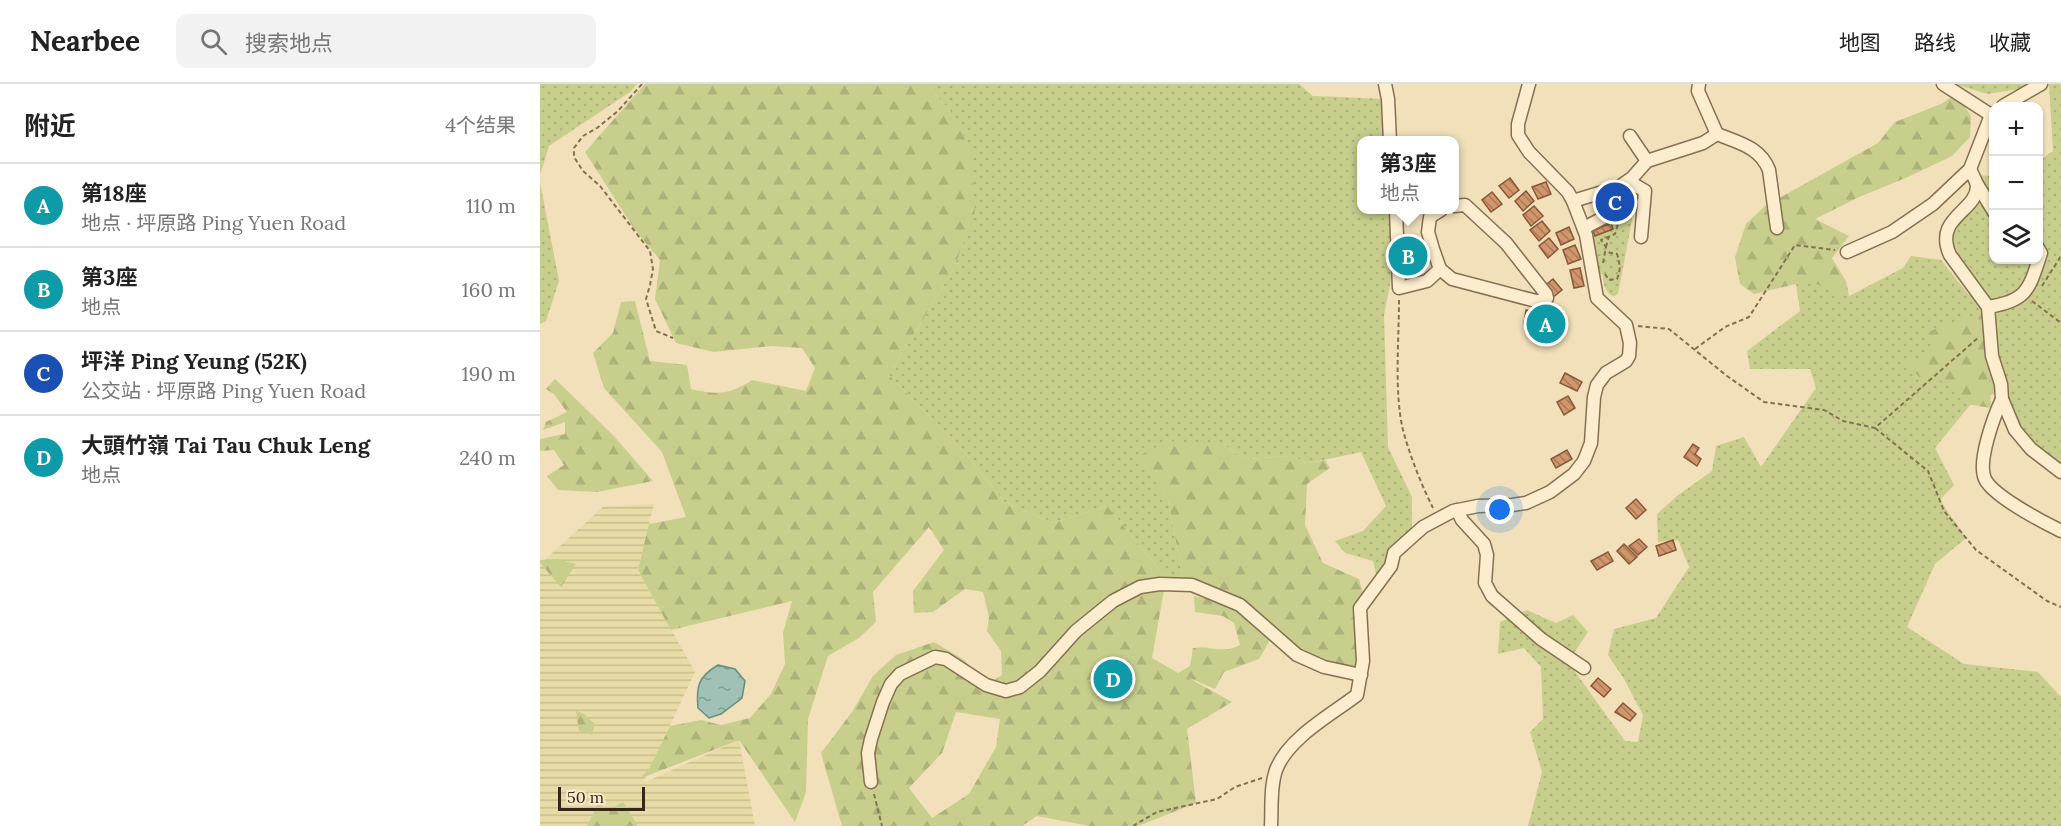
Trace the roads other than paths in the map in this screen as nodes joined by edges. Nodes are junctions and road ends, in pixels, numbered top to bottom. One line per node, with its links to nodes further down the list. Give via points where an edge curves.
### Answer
1 (1385, 84): 10 (street)
2 (1529, 84): 16 (street, via 1518,135)
3 (1699, 84): 9 (street, via 1698,91)
4 (1943, 84): 7 (street)
5 (2041, 84): 6 (street)
6 (2010, 102)
7 (1989, 112)
8 (1989, 122): 13 (street)
9 (1717, 134): 12 (street, via 1703,143); 22 (street, via 1759,152 1766,162)
10 (1390, 136)
11 (1630, 136): 12 (street)
12 (1647, 161): 14 (street)
13 (1970, 169): 15 (street); 24 (street, via 1933,204 1892,232)
14 (1628, 181): 16 (street); 21 (street, via 1603,218); 23 (street, via 1645,191)
15 (1977, 184): 18 (street); 27 (street, via 1976,194 1951,221 1946,246)
16 (1573, 201): 21 (street)
17 (1459, 206): 26 (street, via 1465,205 1506,243 1548,298 1536,301 1452,279)
18 (1993, 210)
19 (1396, 214): 26 (street, via 1400,288 1427,281)
20 (1435, 214): 26 (street, via 1430,217 1428,232)
21 (1584, 228): 30 (street, via 1597,298 1626,325 1630,343 1626,361 1606,373 1597,386 1587,455 1578,471 1550,492 1526,503)
22 (1777, 228)
23 (1641, 237)
24 (1847, 252)
25 (2037, 264): 27 (street, via 2022,294 2008,304)
26 (1440, 269)
27 (1988, 307): 28 (street, via 1992,356)
28 (2002, 399): 29 (street, via 2015,430 2031,449); 31 (street, via 1993,417 1986,449 1985,479 1992,489)
29 (2061, 472)
30 (1457, 510): 32 (street, via 1484,544 1485,583 1492,596 1541,639); 33 (street, via 1423,527 1394,553 1391,566 1360,608)
31 (2061, 531)
32 (1584, 668)
33 (1361, 675): 34 (street, via 1324,667 1297,655 1240,605 1192,585 1140,587 1113,601 1076,631 1020,687 1006,691 986,685 946,659 935,657 900,674 891,684 871,739); 35 (street, via 1357,695 1290,745 1276,773)
34 (871, 782)
35 (1271, 826)

